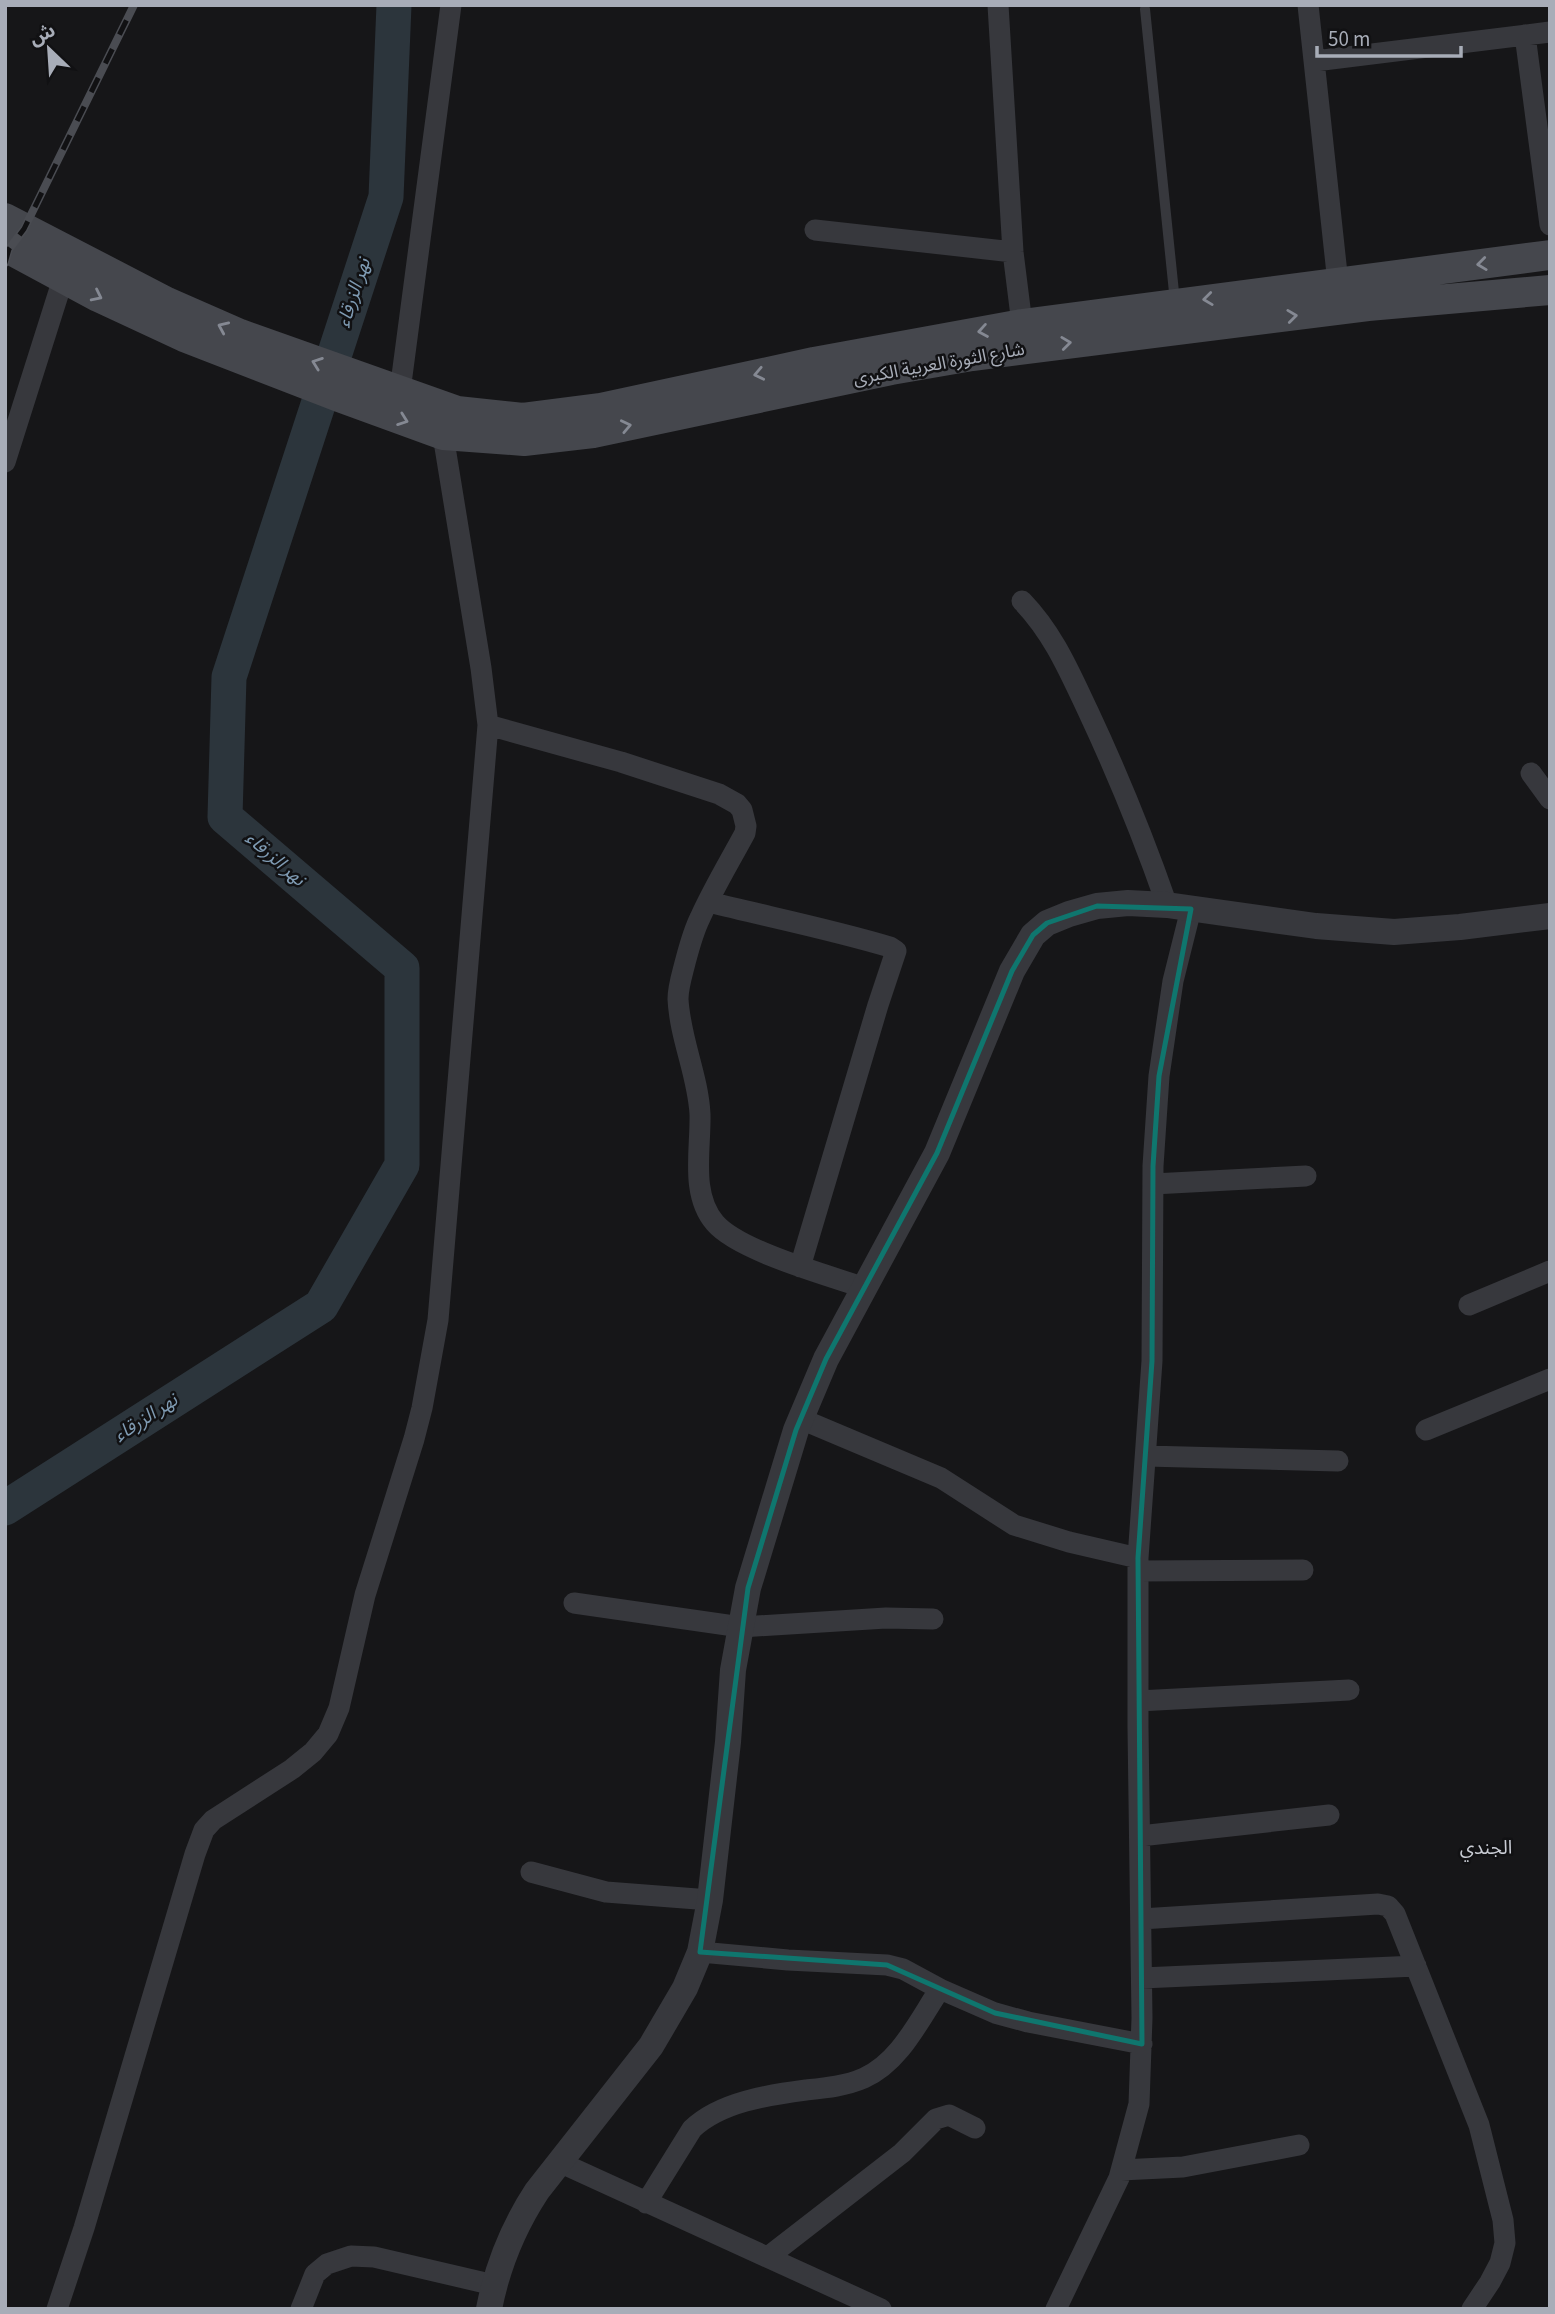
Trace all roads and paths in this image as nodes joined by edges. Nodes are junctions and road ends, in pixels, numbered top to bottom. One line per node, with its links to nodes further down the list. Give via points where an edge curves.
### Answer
1 (451, 5): 21 (street)
2 (998, 5): 12 (street)
3 (1308, 5): 7 (street)
4 (1145, 9): 17 (lane)
5 (1550, 32): 6 (street)
6 (1525, 35): 7 (street); 9 (street)
7 (1315, 61): 15 (street)
8 (5, 218): 19 (main road, one-way to 8, via 240,334 167,302)
9 (1550, 225)
10 (815, 230): 12 (street)
11 (5, 247): 14 (main road)
12 (1013, 252): 18 (street)
13 (1550, 255): 15 (main road, شارع الثورة العربية الكبرى, one-way to 15)
14 (63, 279): 19 (main road, one-way to 19, via 184,337); 23 (street)
15 (1338, 283): 17 (main road, شارع الثورة العربية الكبرى, one-way to 17)
16 (1550, 290): 22 (main road, شارع الثورة العربية الكبرى, one-way to 16, via 524,441 556,438 972,356 1367,306)
17 (1175, 303): 18 (main road, شارع الثورة العربية الكبرى)
18 (1022, 324): 21 (main road, شارع الثورة العربية الكبرى, one-way to 21, via 561,415 480,415)
19 (283, 362): 20 (main road)
20 (343, 385): 21 (main road, شارع الثورة العربية الكبرى); 22 (main road, شارع الثورة العربية الكبرى, one-way to 22)
21 (400, 391)
22 (443, 435): 25 (street)
23 (5, 462)
24 (1022, 601): 29 (street, via 1058,648)
25 (488, 725): 28 (street, via 634,765 719,793 737,804 745,833); 66 (street, via 438,1320 414,1439 328,1734 313,1752 204,1830)
26 (1531, 773): 27 (street)
27 (1550, 799)
28 (709, 902): 33 (street, via 679,982 678,999 698,1095 699,1180 704,1204 731,1237); 33 (street, via 896,951)
29 (1179, 907): 30 (street, via 1361,931 1424,931); 32 (street, via 1159,1076); 35 (street, via 1097,906 1047,923 1033,935 1012,971 937,1153)
30 (1550, 916)
31 (1306, 1176): 32 (street)
32 (1153, 1184): 40 (street, via 1154,1305)
33 (800, 1267): 35 (street)
34 (1550, 1271): 36 (street)
35 (865, 1287): 38 (street, via 826,1359)
36 (1469, 1305)
37 (1550, 1379): 39 (street)
38 (801, 1419): 42 (street, via 942,1478 1014,1525); 46 (street, via 766,1521)
39 (1426, 1430)
40 (1146, 1456): 41 (street); 42 (street)
41 (1338, 1461)
42 (1138, 1564): 43 (street); 48 (street)
43 (1303, 1570)
44 (574, 1603): 46 (street)
45 (933, 1619): 46 (street)
46 (741, 1627): 52 (street)
47 (1349, 1690): 48 (street)
48 (1138, 1701): 50 (street)
49 (1329, 1815): 50 (street)
50 (1140, 1836): 53 (street)
51 (531, 1872): 52 (street, via 606,1892)
52 (710, 1900): 54 (street)
53 (1141, 1919): 55 (street, via 1378,1904 1395,1914); 56 (street)
54 (700, 1952): 57 (street, via 887,1965); 61 (street, via 651,2046)
55 (1416, 1966): 56 (street); 70 (street, via 1479,2125 1503,2220 1505,2243 1500,2263)
56 (1142, 1978): 58 (street)
57 (940, 1989): 58 (street, via 1028,2022); 63 (street, via 897,2053 864,2078 783,2093 719,2110 701,2120)
58 (1142, 2043): 62 (street, via 1139,2104)
59 (975, 2128): 64 (street, via 949,2115 936,2119 902,2153)
60 (1299, 2145): 62 (street, via 1183,2167)
61 (559, 2162): 63 (street); 65 (street, via 522,2214)
62 (1121, 2170): 69 (street)
63 (646, 2203): 64 (street)
64 (768, 2257): 68 (street)
65 (491, 2297): 67 (street, via 384,2259 351,2256 314,2274)
66 (57, 2309)
67 (301, 2309)
68 (881, 2309)
69 (1056, 2309)
70 (1472, 2309)

